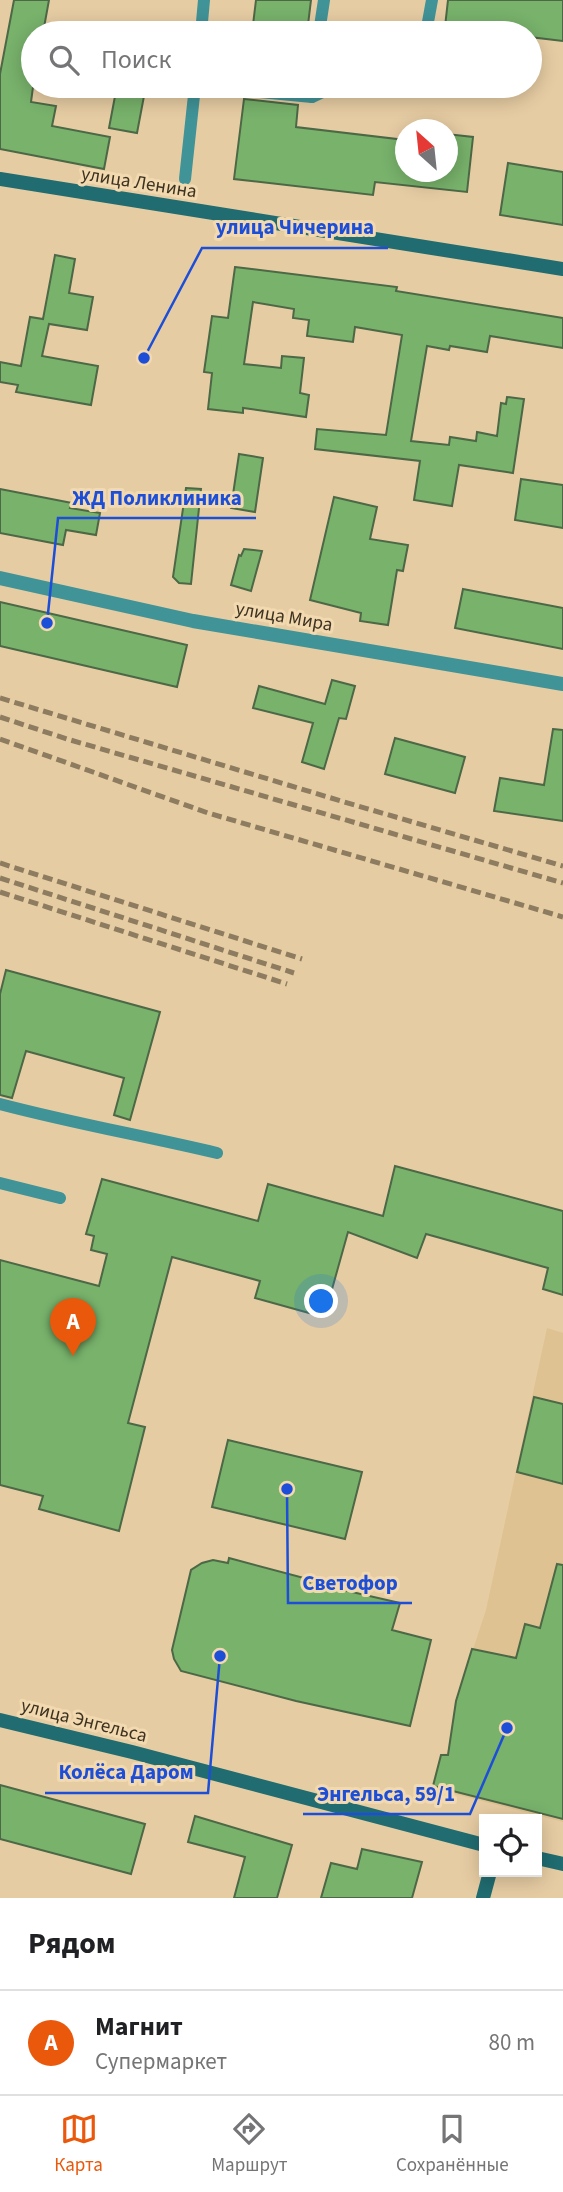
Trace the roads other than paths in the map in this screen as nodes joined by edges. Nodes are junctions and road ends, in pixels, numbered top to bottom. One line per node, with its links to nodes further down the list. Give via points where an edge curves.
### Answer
1 (204, 0): 4 (lane)
2 (324, 0): 5 (lane)
3 (432, 0): 6 (lane)
4 (202, 21)
5 (321, 21)
6 (428, 21)
7 (194, 98): 8 (lane)
8 (185, 179)
9 (0, 180): 10 (street, улица Ленина)
10 (563, 269)
11 (0, 578): 12 (street, улица Мира, via 193,621)
12 (563, 684)
13 (0, 1104): 14 (lane)
14 (217, 1153)
15 (0, 1183): 16 (lane)
16 (60, 1198)
17 (0, 1720): 18 (street, улица Энгельса)
18 (479, 1844)
19 (542, 1859): 20 (street)
20 (563, 1864)
21 (489, 1877): 22 (street)
22 (483, 1898)

